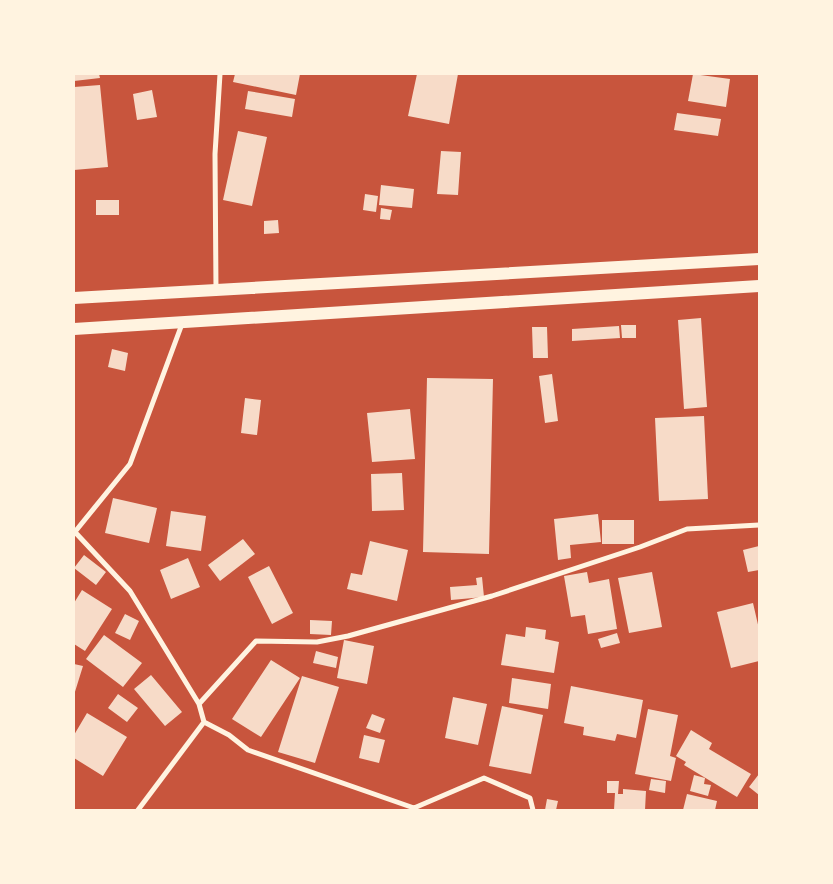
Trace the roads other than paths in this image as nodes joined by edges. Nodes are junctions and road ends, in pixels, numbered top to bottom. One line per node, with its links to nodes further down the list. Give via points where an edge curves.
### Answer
1 (220, 74): 4 (street, via 215,154)
2 (759, 259): 4 (highway)
3 (759, 286): 6 (highway)
4 (216, 290): 5 (highway)
5 (74, 298)
6 (182, 323): 7 (highway); 9 (street, via 130,464)
7 (74, 329)
8 (759, 525): 10 (street, via 687,529 492,596 348,636 317,642 256,641)
9 (74, 532): 10 (street, via 130,591)
10 (199, 704): 11 (street)
11 (204, 722): 12 (street); 13 (street, via 248,750 414,808 484,778 530,798)
12 (138, 810)
13 (532, 810)

